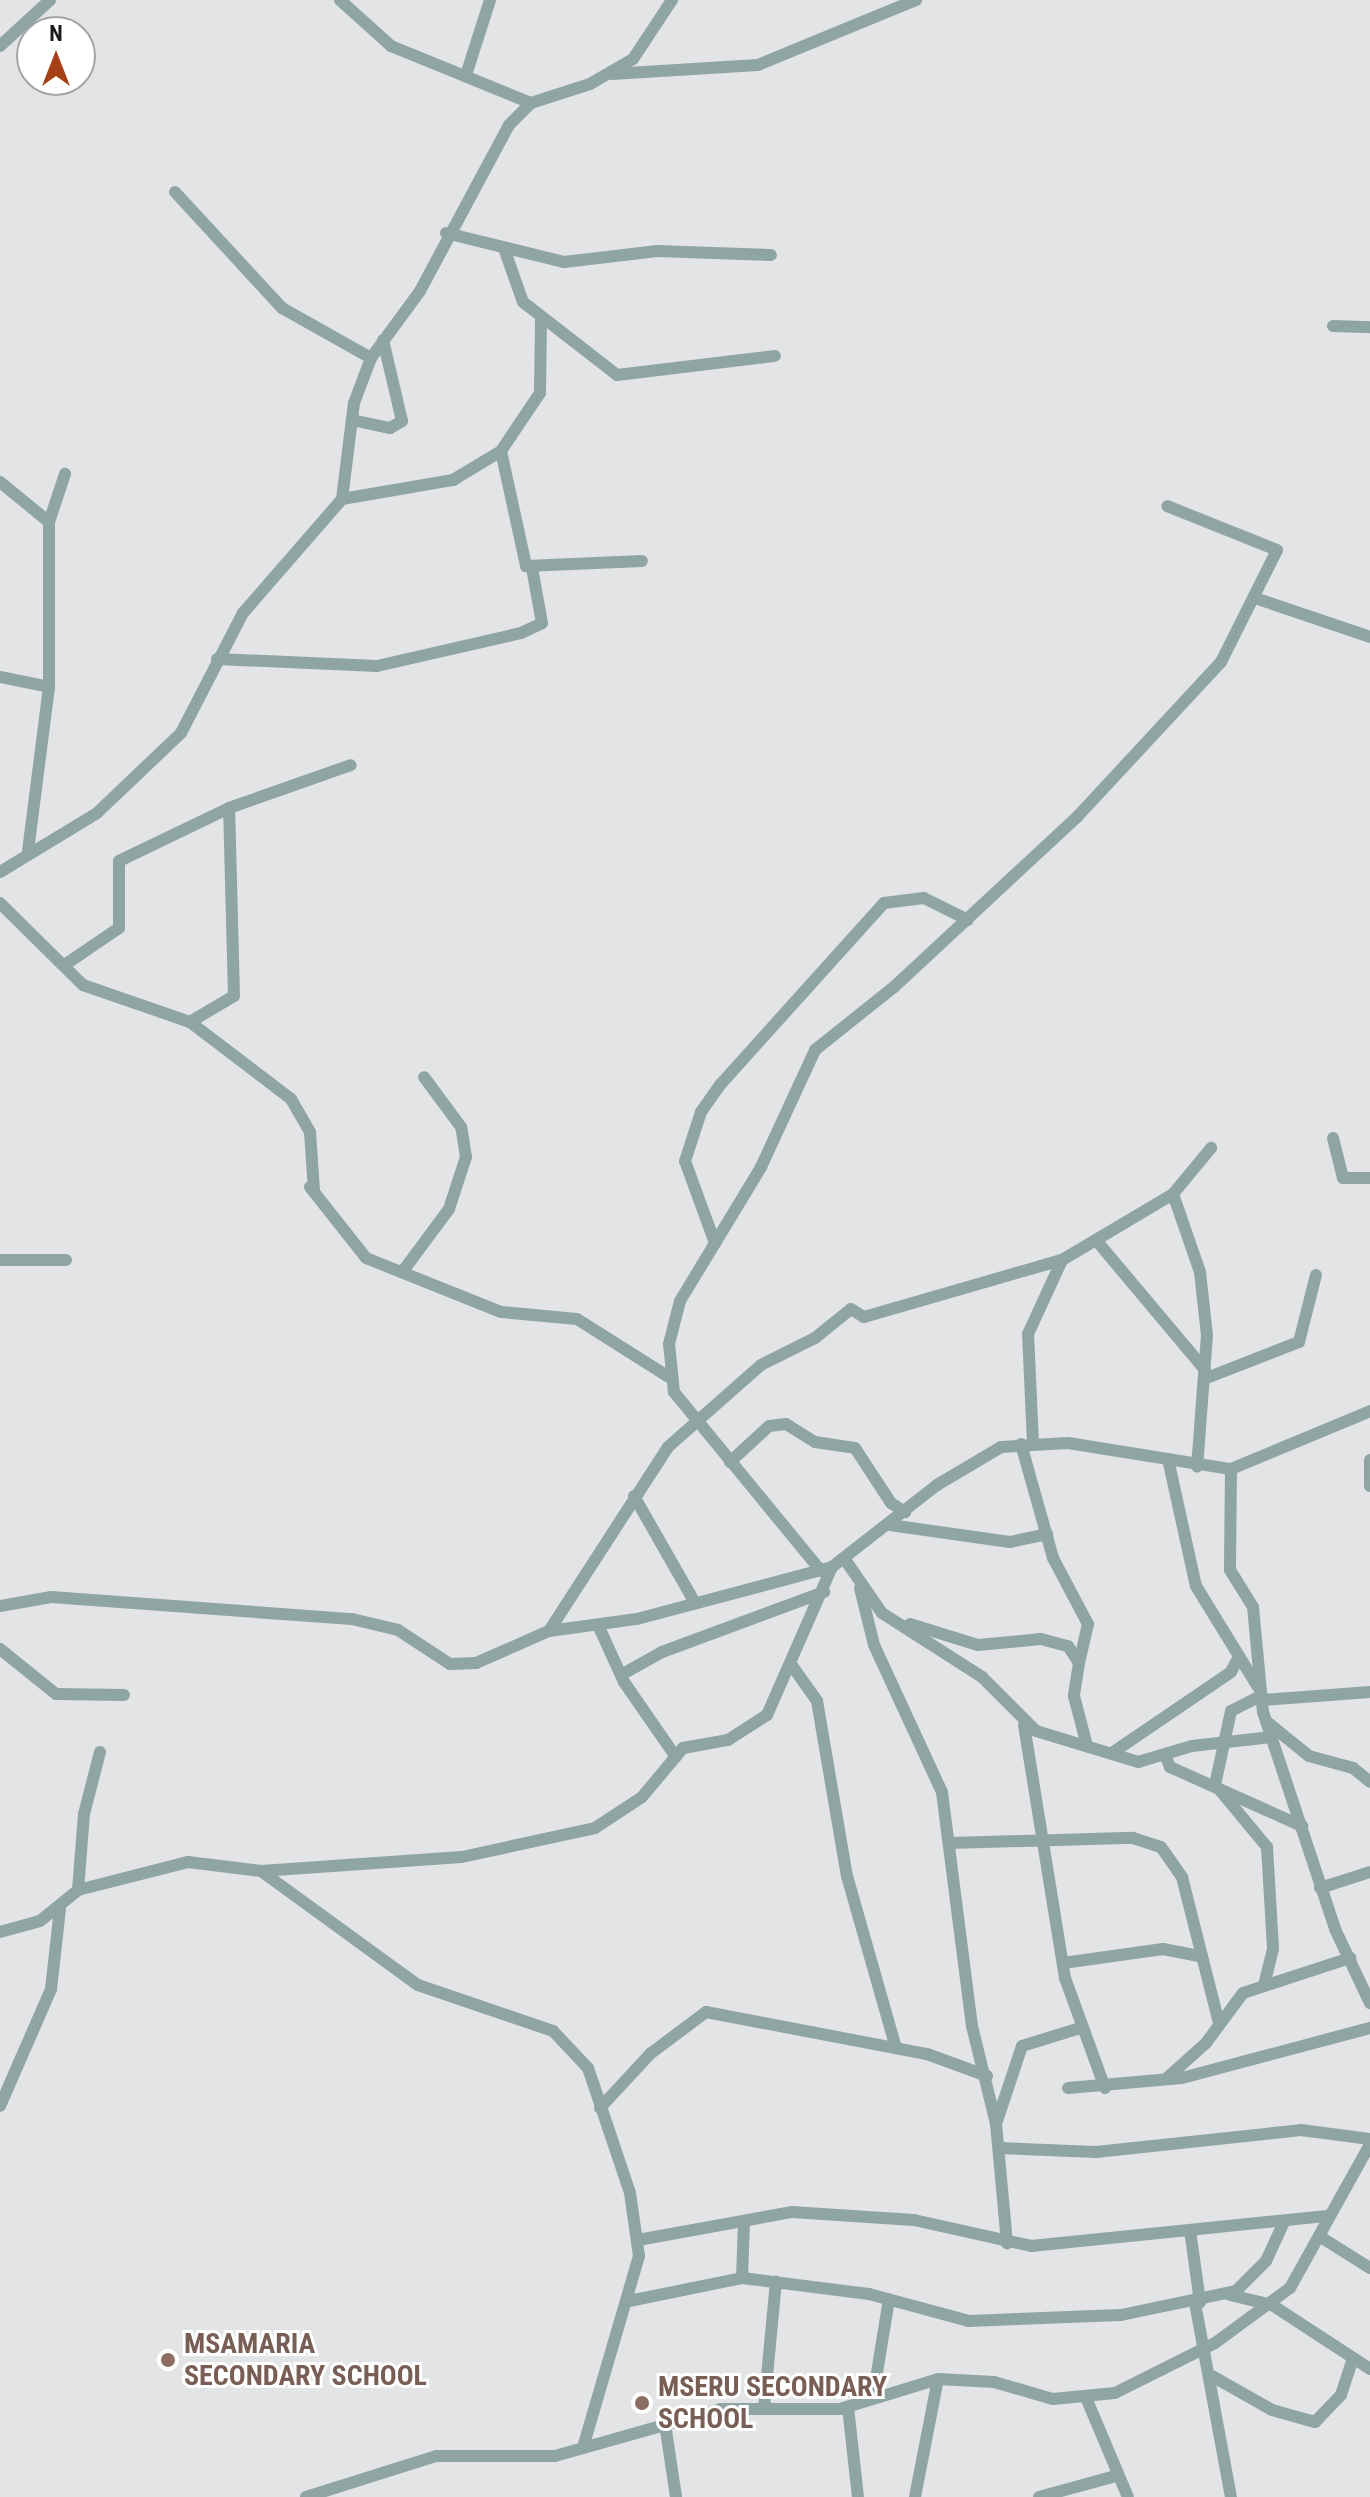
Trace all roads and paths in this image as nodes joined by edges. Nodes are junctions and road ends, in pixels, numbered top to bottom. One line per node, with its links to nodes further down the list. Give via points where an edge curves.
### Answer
1 (50, 0): 6 (street)
2 (340, 0): 7 (street, via 391,46)
3 (490, 0): 7 (street)
4 (672, 0): 8 (street, via 649,44)
5 (916, 0): 8 (street, via 758,65)
6 (0, 46)
7 (467, 72): 9 (street)
8 (612, 74): 9 (street)
9 (531, 103): 11 (street, via 509,125)
10 (175, 192): 19 (street, via 272,300)
11 (446, 233): 12 (street); 17 (street, via 420,291)
12 (505, 251): 13 (street, via 564,262 657,251); 14 (street, via 513,283)
13 (771, 255)
14 (541, 320): 18 (street, via 617,375); 21 (street, via 540,393)
15 (1333, 326): 16 (street)
16 (1370, 327)
17 (383, 340): 19 (street); 20 (street, via 402,421 390,428)
18 (775, 356)
19 (371, 358): 20 (street)
20 (352, 420): 24 (street, via 350,480)
21 (501, 451): 24 (street, via 453,480); 28 (street, via 520,552)
22 (65, 474): 26 (street)
23 (0, 482): 26 (street)
24 (342, 499): 31 (street, via 262,586)
25 (1167, 506): 29 (street, via 1277,550)
26 (49, 522): 33 (street)
27 (642, 561): 28 (street)
28 (532, 568): 31 (street, via 542,623 521,633 392,665)
29 (1255, 598): 30 (street); 39 (street, via 1207,684)
30 (1370, 637)
31 (217, 659): 36 (street, via 181,733 135,782)
32 (0, 677): 33 (street)
33 (49, 687): 36 (street)
34 (351, 765): 35 (street)
35 (229, 808): 40 (street, via 119,861 119,928); 41 (street, via 234,996)
36 (28, 851): 37 (street)
37 (0, 872)
38 (0, 903): 40 (street)
39 (968, 920): 48 (street, via 815,1050 782,1129); 48 (street, via 924,898 884,903 720,1085 701,1112 685,1161)
40 (66, 964): 41 (street, via 89,988)
41 (190, 1022): 52 (street, via 299,1107 310,1132 309,1186 349,1244)
42 (424, 1077): 52 (street, via 461,1127 466,1157 449,1209)
43 (1333, 1138): 45 (street, via 1343,1178)
44 (1211, 1148): 46 (street)
45 (1370, 1178)
46 (1173, 1194): 47 (street); 54 (street, via 1200,1272)
47 (1096, 1240): 51 (street); 54 (street)
48 (715, 1243): 55 (street, via 680,1301)
49 (0, 1260): 50 (street)
50 (66, 1260)
51 (1062, 1260): 57 (street, via 864,1317 851,1309 815,1338 761,1365 733,1396); 58 (street, via 1028,1334)
52 (403, 1271): 55 (street, via 501,1312 577,1319)
53 (1316, 1275): 54 (street, via 1299,1342)
54 (1204, 1374): 62 (street)
55 (667, 1376): 57 (street)
56 (1370, 1411): 63 (street)
57 (693, 1420): 61 (street); 65 (street)
58 (1027, 1444): 59 (street); 66 (street, via 979,1457); 68 (street)
59 (1168, 1459): 62 (street); 79 (street, via 1188,1565)
60 (1370, 1460): 64 (street)
61 (730, 1462): 66 (street, via 769,1426 786,1424 815,1442 855,1448 891,1503); 70 (street)
62 (1197, 1467): 63 (street)
63 (1231, 1469): 85 (street, via 1230,1570 1253,1607)
64 (1370, 1486)
65 (634, 1496): 73 (street); 77 (street)
66 (905, 1512): 67 (street)
67 (890, 1525): 68 (street, via 1010,1542); 69 (street)
68 (1047, 1534): 80 (street, via 1088,1624)
69 (846, 1561): 70 (street); 71 (street)
70 (827, 1569): 72 (street); 73 (street)
71 (860, 1588): 75 (street); 98 (street, via 874,1645 936,1770)
72 (824, 1592): 81 (street, via 797,1640); 82 (street)
73 (695, 1603): 76 (street)
74 (0, 1606): 77 (street, via 51,1597 366,1621 398,1630 454,1665)
75 (903, 1623): 80 (street, via 978,1645 1059,1641); 87 (street, via 982,1677)
76 (598, 1625): 77 (street); 82 (street)
77 (549, 1631)
78 (0, 1649): 84 (street, via 56,1694)
79 (1239, 1656): 85 (street); 92 (street, via 1231,1672)
80 (1079, 1663): 89 (street, via 1075,1699)
81 (793, 1667): 93 (street, via 757,1725 722,1741 689,1745); 114 (street, via 817,1701 845,1867)
82 (621, 1675): 93 (street)
83 (1370, 1692): 85 (street)
84 (124, 1695)
85 (1261, 1696): 86 (street); 90 (street, via 1231,1711)
86 (1265, 1720): 88 (street); 95 (street, via 1309,1756 1353,1768)
87 (1024, 1725): 89 (street); 99 (street)
88 (1271, 1737): 90 (street); 97 (street)
89 (1087, 1746): 92 (street)
90 (1225, 1748): 94 (street, via 1192,1746); 96 (street)
91 (100, 1752): 103 (street, via 84,1814)
92 (1112, 1753): 94 (street, via 1138,1762)
93 (676, 1757): 100 (street, via 642,1797 595,1828 562,1840 487,1855)
94 (1166, 1757): 96 (street, via 1170,1767)
95 (1370, 1782)
96 (1216, 1787): 97 (street); 109 (street, via 1267,1847 1273,1949)
97 (1302, 1826): 102 (street)
98 (949, 1843): 99 (street); 116 (street, via 972,2026)
99 (1040, 1845): 106 (street, via 1133,1838 1161,1847 1182,1877); 108 (street)
100 (261, 1871): 103 (street, via 188,1862); 121 (street, via 418,1985 553,2031 588,2068)
101 (1370, 1872): 102 (street)
102 (1320, 1888): 107 (street)
103 (78, 1890): 104 (street)
104 (60, 1909): 105 (street); 115 (street, via 51,1989)
105 (0, 1932)
106 (1200, 1956): 108 (street, via 1163,1949); 111 (street)
107 (1350, 1958): 109 (street); 110 (street)
108 (1063, 1963): 112 (street)
109 (1264, 1984): 111 (street, via 1238,1998)
110 (1370, 2003)
111 (1219, 2023): 117 (street)
112 (1080, 2028): 119 (street); 122 (street, via 1022,2046)
113 (1370, 2028): 117 (street, via 1265,2061)
114 (896, 2048): 116 (street); 121 (street, via 706,2012 650,2054)
115 (6, 2076): 120 (street)
116 (987, 2076): 122 (street)
117 (1166, 2079): 119 (street)
118 (1068, 2088): 119 (street)
119 (1105, 2088)
120 (0, 2106)
121 (600, 2108): 130 (street)
122 (996, 2124): 124 (street)
123 (1370, 2142): 124 (street, via 1301,2130 1096,2152); 125 (street)
124 (999, 2148): 131 (street)
125 (1327, 2216): 127 (street); 129 (street)
126 (744, 2221): 130 (street); 131 (street, via 792,2212 890,2217); 133 (street)
127 (1284, 2222): 128 (street); 135 (street, via 1266,2261)
128 (1190, 2230): 131 (street); 138 (street)
129 (1319, 2236): 132 (street); 139 (street, via 1302,2273)
130 (638, 2240): 137 (street)
131 (1007, 2243)
132 (1370, 2268)
133 (742, 2278): 134 (street); 137 (street)
134 (776, 2282): 136 (street); 148 (street)
135 (1228, 2295): 138 (street); 139 (street)
136 (889, 2299): 138 (street, via 928,2315 1000,2322); 145 (street)
137 (629, 2301): 150 (street)
138 (1197, 2303): 140 (street)
139 (1272, 2305): 140 (street); 141 (street)
140 (1201, 2351): 143 (street); 146 (street)
141 (1353, 2359): 142 (street); 143 (street, via 1341,2395 1315,2422 1272,2410)
142 (1370, 2369)
143 (1212, 2376): 152 (street)
144 (938, 2379): 145 (street); 146 (street); 156 (street)
145 (873, 2397): 147 (street)
146 (1087, 2400): 151 (street)
147 (848, 2407): 148 (street); 153 (street)
148 (764, 2408): 149 (street, via 721,2409)
149 (665, 2424): 150 (street); 155 (street)
150 (583, 2448): 154 (street, via 530,2459 436,2456)
151 (1116, 2476): 157 (street); 158 (street)
152 (1230, 2495)
153 (859, 2496)
154 (306, 2497)
155 (676, 2497)
156 (915, 2497)
157 (1039, 2497)
158 (1128, 2497)

